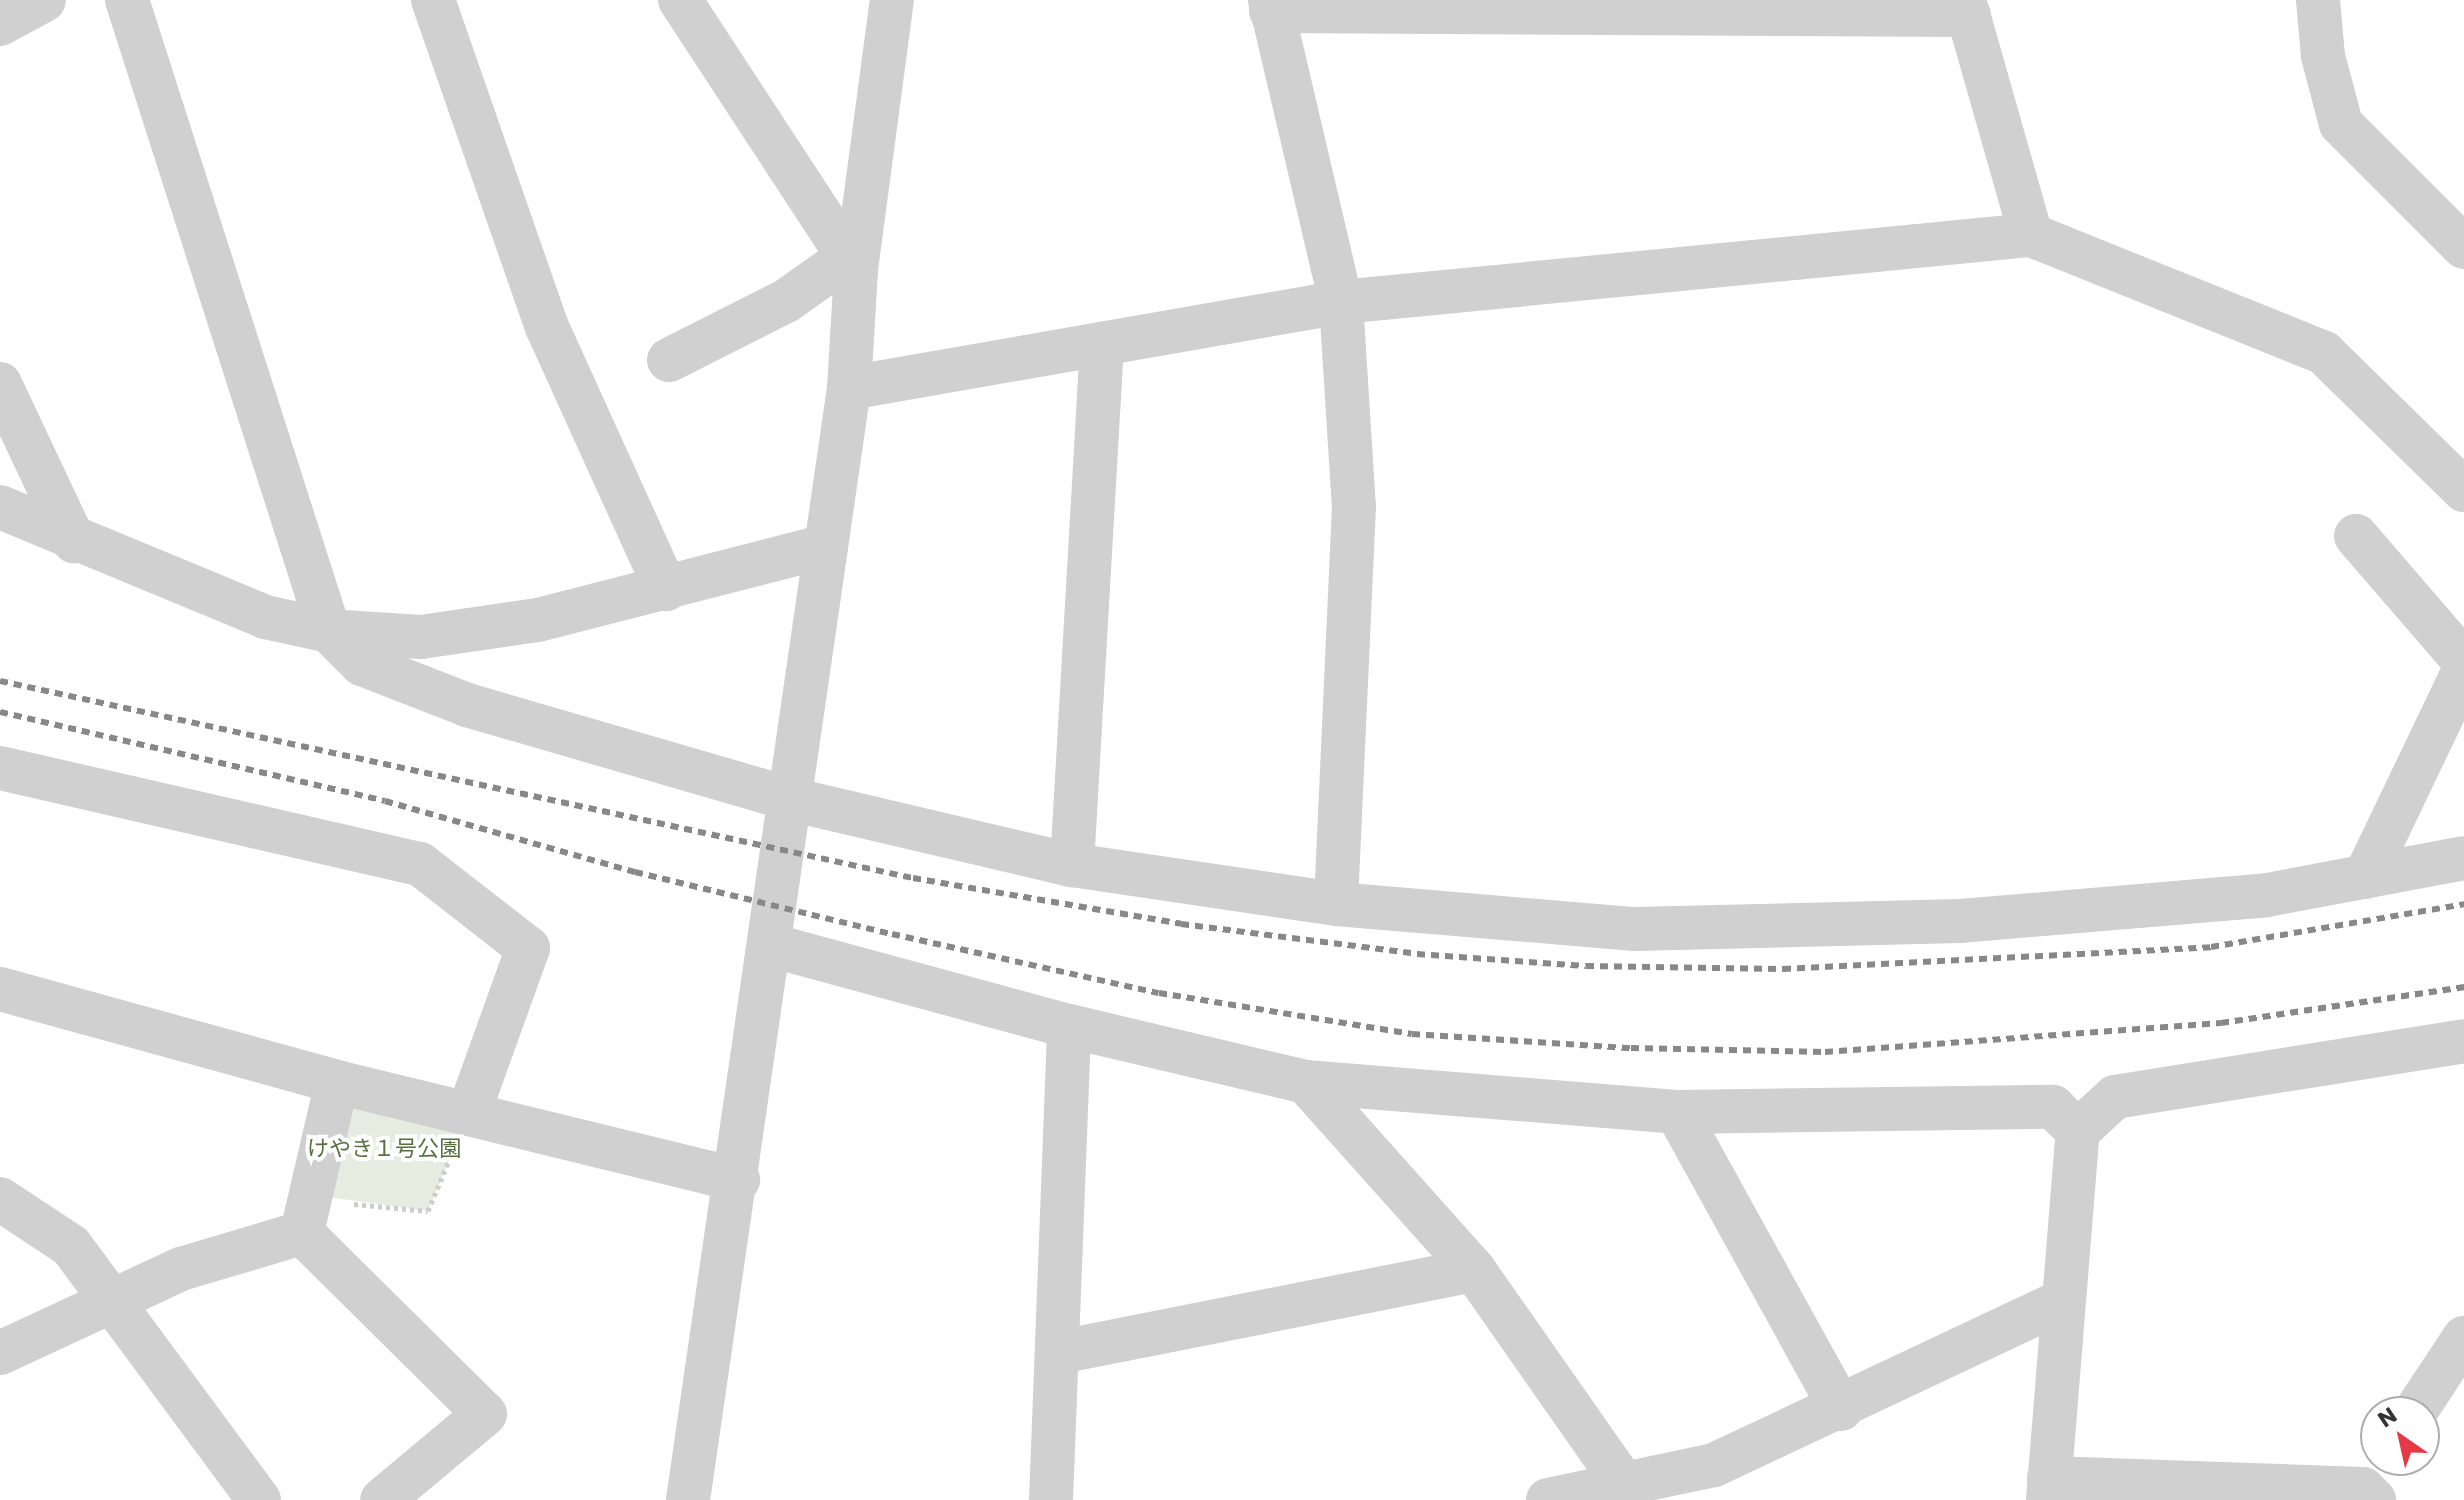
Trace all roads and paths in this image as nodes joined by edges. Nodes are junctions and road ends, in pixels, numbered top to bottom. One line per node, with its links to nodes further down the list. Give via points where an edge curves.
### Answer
1 (44, 0): 9 (street)
2 (127, 0): 24 (street)
3 (433, 0): 23 (street, via 547,327)
4 (680, 0): 12 (street)
5 (892, 0): 12 (street)
6 (2318, 0): 11 (street, via 2323,56 2341,124)
7 (1271, 5): 8 (street); 13 (street)
8 (1966, 8): 10 (street)
9 (0, 24)
10 (2031, 235): 13 (street); 18 (street, via 2324,353)
11 (2464, 247)
12 (852, 263): 15 (street); 17 (street)
13 (1341, 302): 14 (street); 32 (street, via 1354,506)
14 (1102, 344): 17 (street); 30 (street)
15 (669, 360)
16 (0, 384): 21 (street)
17 (849, 388): 22 (street)
18 (2464, 490)
19 (0, 507): 21 (street)
20 (2356, 536): 25 (street)
21 (74, 541): 24 (street, via 265,617)
22 (826, 546): 23 (street); 28 (street)
23 (666, 589): 24 (street, via 538,620 421,637)
24 (329, 631): 28 (street, via 362,664 467,705)
25 (2464, 661)
26 (2464, 670): 31 (street)
27 (0, 768): 39 (street, via 420,864 528,948)
28 (790, 799): 30 (street); 33 (street)
29 (2464, 858): 31 (street)
30 (1072, 865): 32 (street)
31 (2365, 877): 32 (street, via 2267,895 1960,921 1635,929)
32 (1336, 904)
33 (770, 945): 35 (street); 42 (street)
34 (0, 989): 37 (street)
35 (1069, 1026): 38 (street); 49 (street)
36 (2464, 1041): 41 (street, via 2115,1097)
37 (337, 1082): 39 (street); 44 (street)
38 (1306, 1082): 40 (street); 45 (street)
39 (469, 1112): 42 (street); 44 (path, via 428,1211)
40 (1677, 1112): 41 (street, via 2053,1107); 52 (street)
41 (2078, 1131): 47 (street)
42 (738, 1180): 59 (street)
43 (0, 1199): 46 (street, via 71,1246)
44 (308, 1214): 46 (street); 58 (street, via 485,1414)
45 (1474, 1270): 49 (street); 53 (street)
46 (111, 1299): 50 (street); 57 (street)
47 (2062, 1301): 52 (street); 56 (street)
48 (2464, 1338): 51 (street)
49 (1060, 1352): 60 (street)
50 (0, 1353)
51 (2426, 1396)
52 (1841, 1409): 54 (street)
53 (1622, 1481): 54 (street); 61 (street)
54 (1702, 1483)
55 (2373, 1483): 56 (street)
56 (2048, 1489)
57 (259, 1500)
58 (382, 1500)
59 (688, 1500)
60 (1051, 1500)
61 (1548, 1500)

